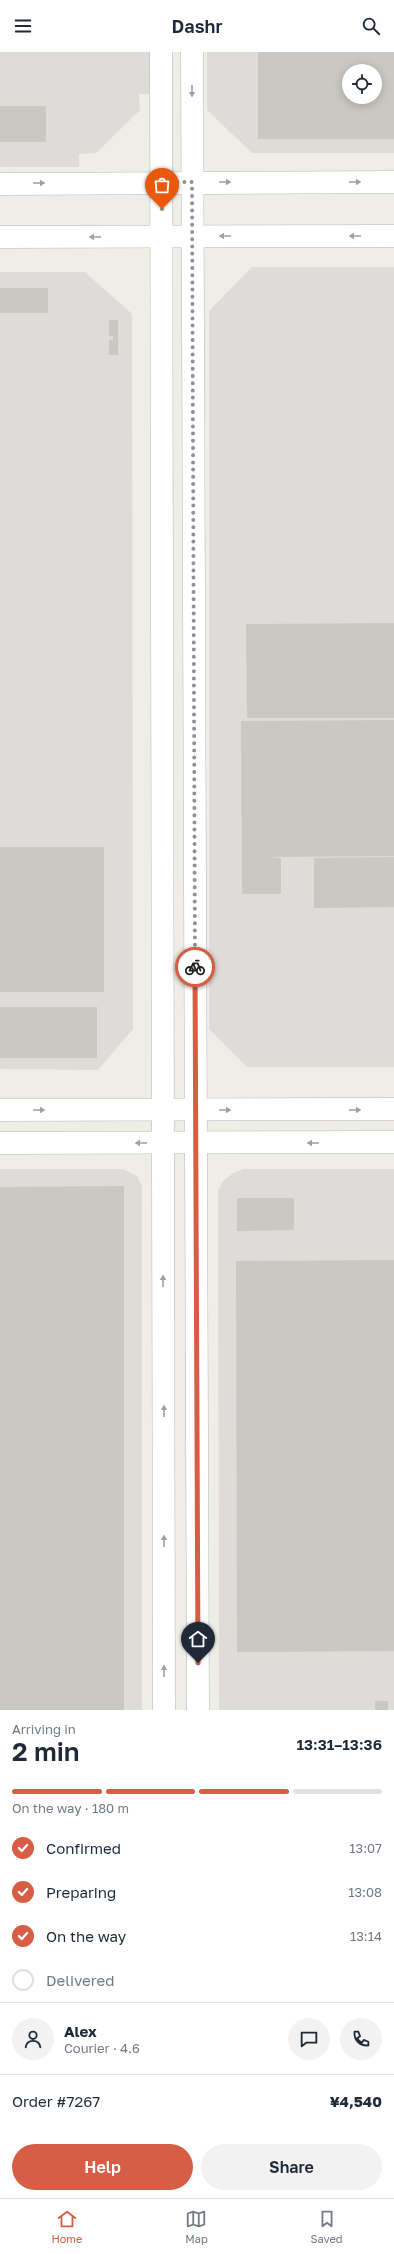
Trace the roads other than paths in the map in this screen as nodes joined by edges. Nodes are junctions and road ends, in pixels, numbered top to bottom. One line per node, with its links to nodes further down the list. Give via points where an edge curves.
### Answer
1 (161, 52): 3 (street)
2 (192, 52): 4 (street, one-way to 4)
3 (161, 182): 4 (street); 6 (street, one-way to 3); 10 (street)
4 (192, 182): 5 (street, one-way to 5); 7 (street)
5 (394, 182)
6 (0, 184)
7 (193, 236): 8 (street, one-way to 7); 10 (street); 14 (street)
8 (394, 236)
9 (0, 237): 10 (street, one-way to 9)
10 (162, 237): 13 (street)
11 (394, 1109): 14 (street, one-way to 11)
12 (0, 1110): 13 (street, one-way to 13)
13 (163, 1110): 14 (street); 16 (street)
14 (196, 1110): 17 (street)
15 (394, 1142): 17 (street, one-way to 17)
16 (163, 1143): 17 (street); 18 (street, one-way to 18); 19 (street, one-way to 16)
17 (196, 1143): 20 (street)
18 (0, 1144)
19 (164, 1710)
20 (198, 1710)

